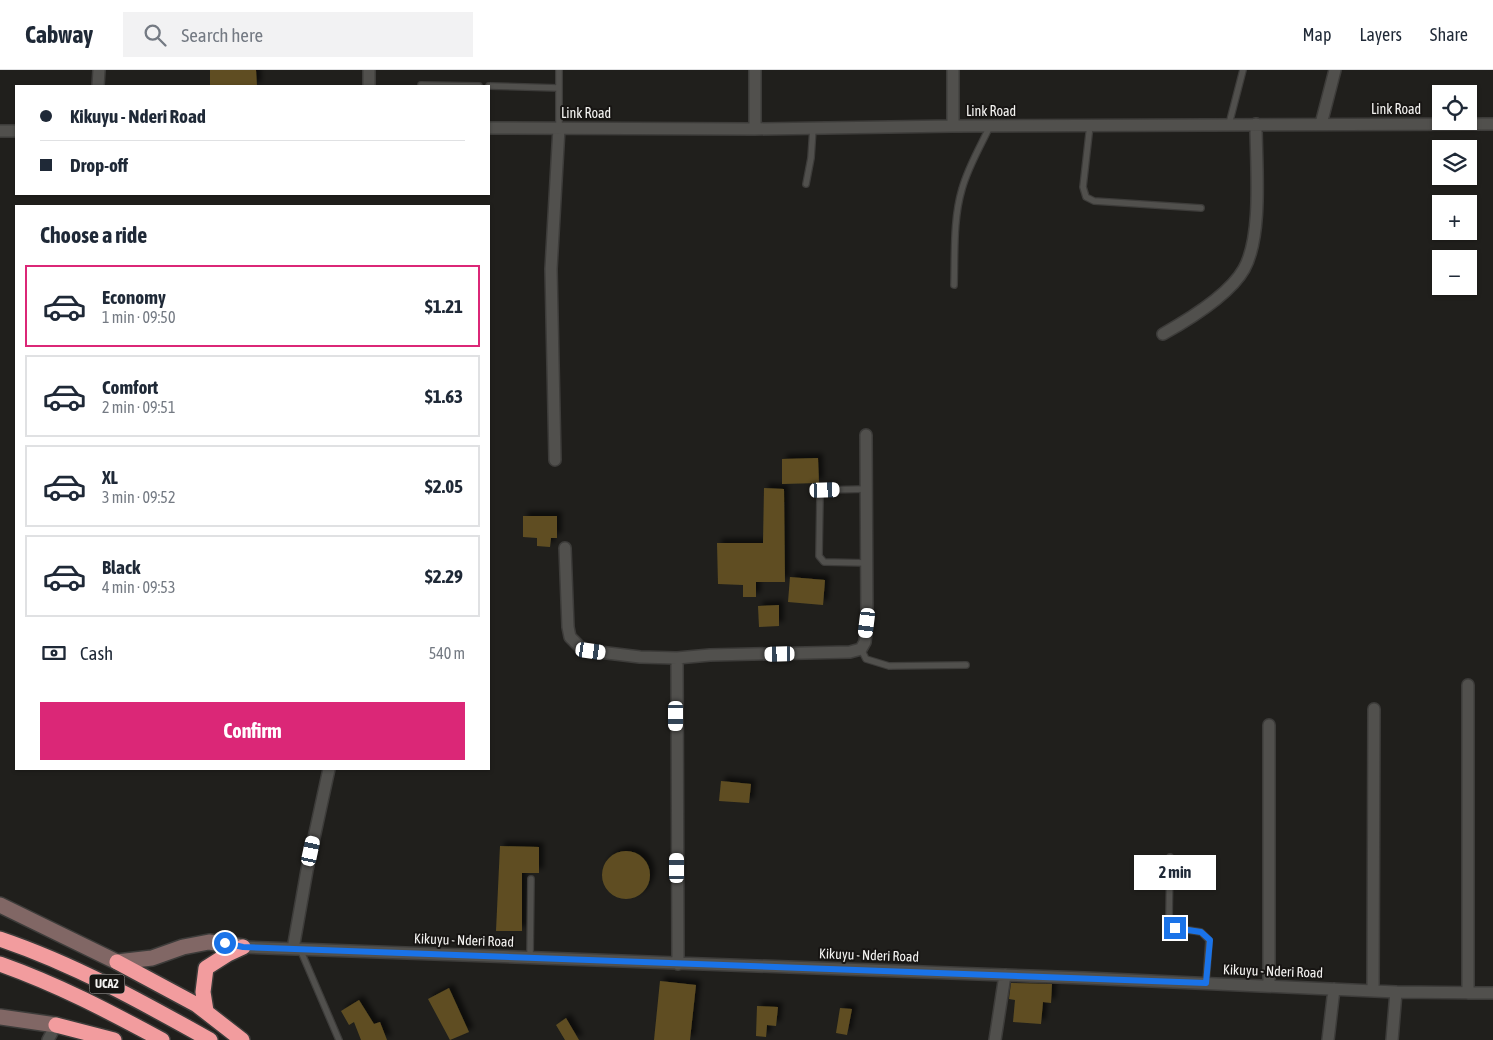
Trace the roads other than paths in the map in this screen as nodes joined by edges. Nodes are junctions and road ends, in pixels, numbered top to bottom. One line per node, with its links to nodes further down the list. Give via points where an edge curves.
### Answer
1 (99, 70): 8 (street)
2 (369, 70): 9 (street)
3 (559, 70): 11 (lane)
4 (755, 70): 22 (street)
5 (954, 70): 16 (street)
6 (1243, 70): 12 (lane)
7 (1335, 70): 14 (street)
8 (98, 85)
9 (369, 85)
10 (490, 86): 11 (lane)
11 (559, 88): 20 (lane)
12 (1229, 124): 13 (street, Link Road); 18 (street, Link Road)
13 (1256, 124): 14 (street, Link Road); 28 (street, via 1257,207 1252,252 1244,270 1233,283 1188,320)
14 (1320, 124): 15 (street, Link Road)
15 (1493, 124)
16 (953, 126): 17 (street, Link Road); 21 (street, Link Road)
17 (990, 126): 18 (street, Link Road); 27 (lane, via 961,192)
18 (1090, 126): 26 (lane, via 1083,188 1086,197 1094,201)
19 (490, 128): 20 (street, Link Road)
20 (559, 128): 22 (street, Link Road); 30 (street, via 552,269)
21 (813, 128): 22 (street, Link Road); 25 (lane)
22 (755, 129)
23 (0, 131): 24 (street)
24 (15, 131)
25 (806, 184)
26 (1201, 208)
27 (954, 285)
28 (1163, 334)
29 (866, 435): 31 (street)
30 (555, 460)
31 (867, 489): 33 (street); 33 (lane, via 821,492 819,556 824,562)
32 (565, 548): 35 (street, via 568,627 574,643 591,651)
33 (868, 563): 34 (street, via 867,623)
34 (861, 649): 35 (street); 36 (lane, via 866,659 889,666)
35 (677, 658): 50 (street)
36 (966, 665)
37 (1468, 686): 57 (street)
38 (1374, 709): 55 (street)
39 (1270, 725): 53 (street)
40 (329, 770): 46 (street, via 307,870)
41 (1170, 857): 52 (lane, via 1169,920 1175,928 1201,932 1210,940)
42 (531, 879): 47 (lane)
43 (0, 904): 48 (street, UCA2)
44 (0, 939): 65 (highway, UCA2, via 73,967)
45 (243, 947): 46 (street, Kikuyu - Nderi Road); 48 (street, via 209,942 152,958); 59 (highway, via 206,968 203,992)
46 (296, 949): 47 (street, Kikuyu - Nderi Road); 67 (lane)
47 (530, 957): 50 (street, Kikuyu - Nderi Road)
48 (117, 962): 59 (highway)
49 (0, 964): 64 (highway, UCA2, via 74,993)
50 (678, 964): 51 (street, Kikuyu - Nderi Road)
51 (1005, 975): 52 (street, Kikuyu - Nderi Road); 68 (street)
52 (1206, 983): 53 (street, Kikuyu - Nderi Road)
53 (1269, 986): 54 (street, Kikuyu - Nderi Road)
54 (1334, 989): 55 (street, Kikuyu - Nderi Road); 69 (street)
55 (1373, 990): 56 (street, Kikuyu - Nderi Road)
56 (1396, 992): 57 (street, Kikuyu - Nderi Road); 70 (street)
57 (1468, 993): 58 (street, Kikuyu - Nderi Road)
58 (1493, 993)
59 (206, 1011): 66 (highway)
60 (0, 1017): 61 (street)
61 (56, 1025): 62 (street); 63 (highway)
62 (48, 1040)
63 (114, 1040)
64 (162, 1040)
65 (210, 1040)
66 (242, 1040)
67 (339, 1040)
68 (995, 1040)
69 (1328, 1040)
70 (1392, 1040)

